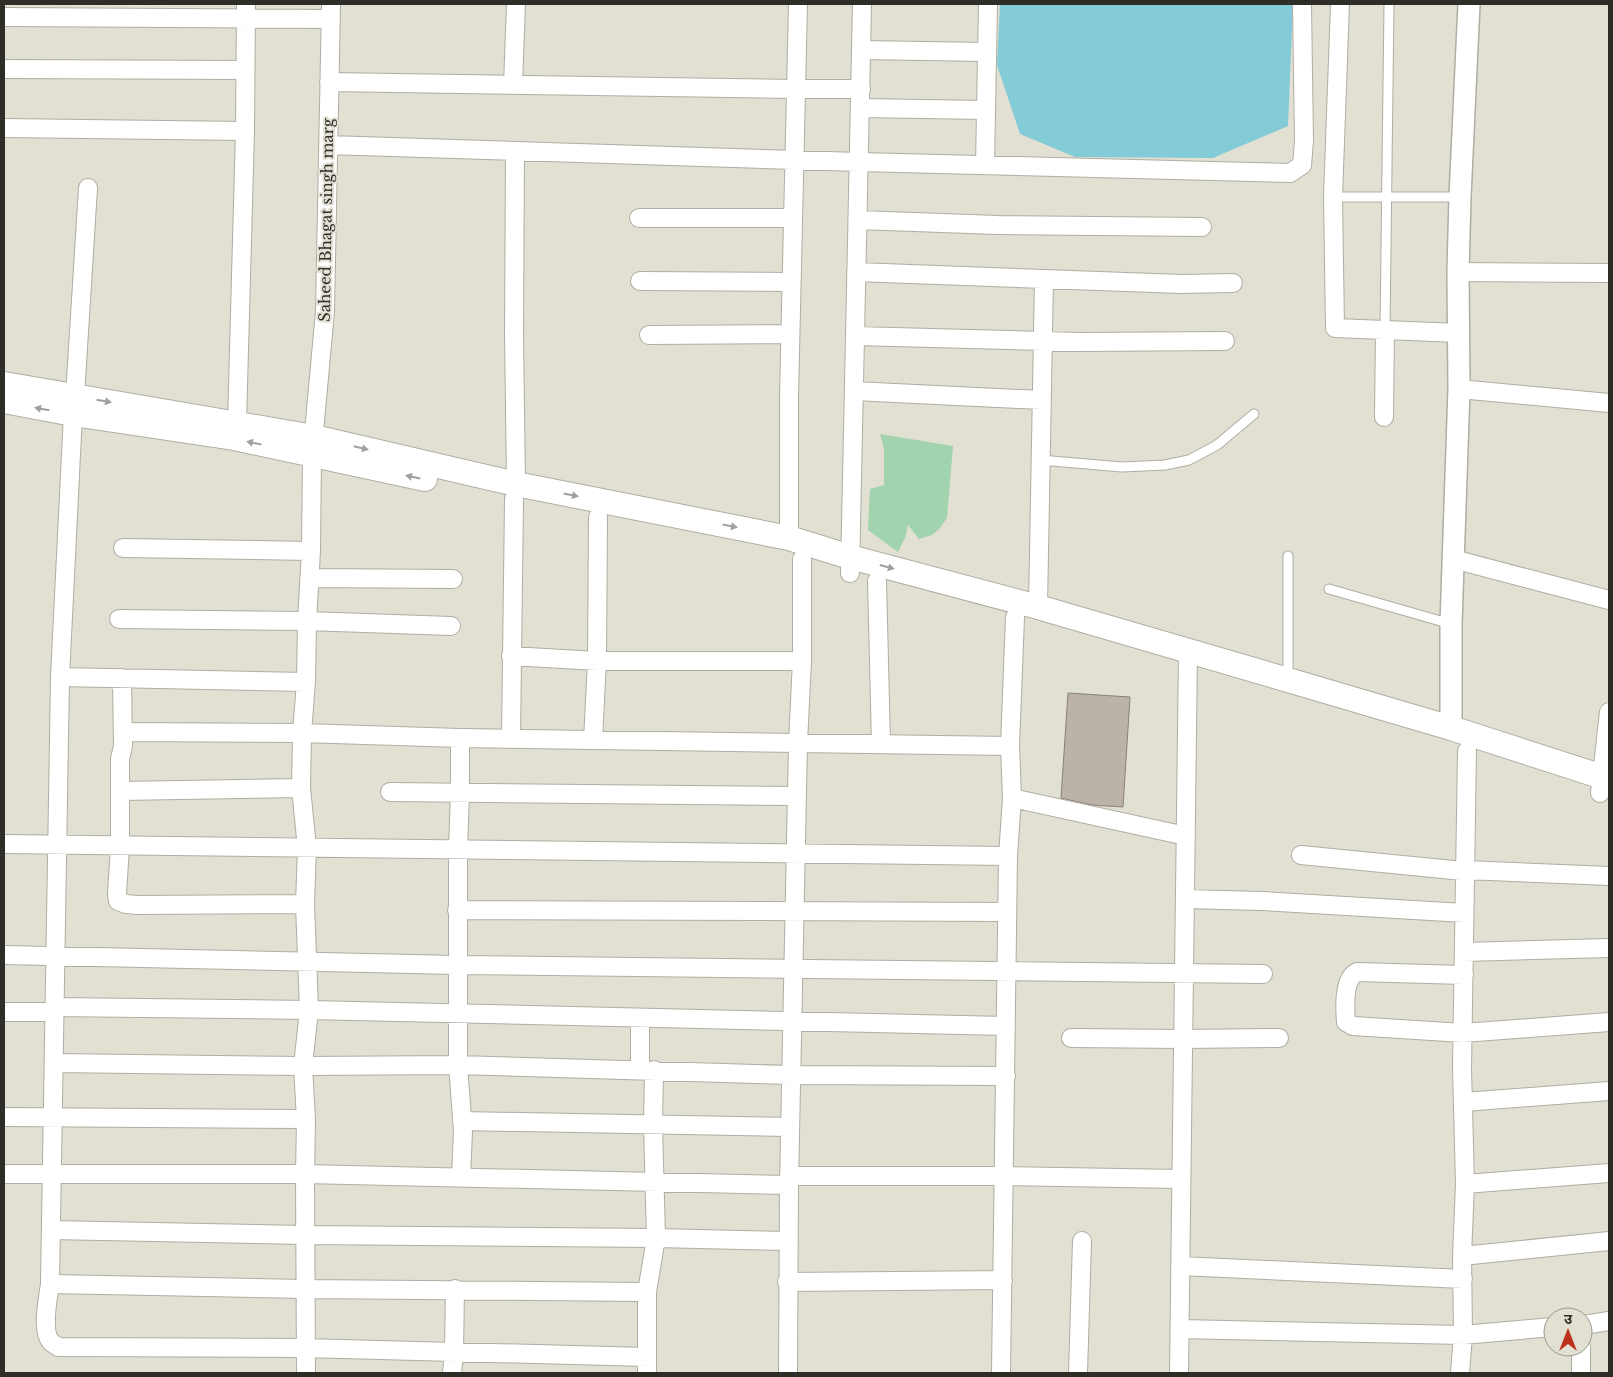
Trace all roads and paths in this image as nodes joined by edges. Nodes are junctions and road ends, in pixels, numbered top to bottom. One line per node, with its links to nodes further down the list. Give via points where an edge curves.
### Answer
1 (516, 4): 17 (street)
2 (798, 4): 18 (street)
3 (862, 4): 12 (street)
4 (988, 4): 13 (street)
5 (1302, 4): 28 (street, via 1303,157 1302,165 1290,173)
6 (1340, 4): 30 (street)
7 (1389, 4): 31 (lane)
8 (1469, 4): 32 (street)
9 (246, 11): 10 (street); 11 (street); 15 (street)
10 (331, 12): 16 (street, Saheed Bhagat singh marg)
11 (4, 17)
12 (861, 50): 13 (street); 19 (street)
13 (986, 52): 21 (street)
14 (4, 69): 15 (street)
15 (245, 70): 23 (street)
16 (329, 82): 17 (street); 24 (street, Saheed Bhagat singh marg)
17 (513, 85): 18 (street)
18 (796, 89): 19 (street); 26 (street)
19 (861, 89): 20 (street)
20 (860, 108): 21 (street); 27 (street)
21 (986, 110): 28 (street)
22 (4, 128): 23 (street)
23 (245, 131): 60 (street)
24 (328, 145): 25 (street); 61 (street, Saheed Bhagat singh marg, via 325,311)
25 (515, 151): 26 (street); 63 (street)
26 (794, 160): 27 (street); 34 (street)
27 (859, 162): 28 (street); 35 (street)
28 (985, 165)
29 (88, 188): 57 (street)
30 (1333, 197): 31 (lane); 44 (street, via 1335,328)
31 (1386, 197): 32 (lane); 44 (lane)
32 (1460, 197): 38 (street)
33 (638, 218): 34 (street)
34 (793, 218): 42 (street)
35 (858, 220): 36 (street); 37 (street)
36 (1202, 227)
37 (856, 272): 40 (street); 48 (street)
38 (1458, 272): 39 (street); 45 (street)
39 (1609, 273)
40 (1044, 279): 43 (street); 49 (street)
41 (640, 281): 42 (street)
42 (792, 282): 46 (street)
43 (1233, 283)
44 (1384, 330): 45 (street); 59 (street)
45 (1458, 333): 52 (street)
46 (790, 334): 47 (street); 65 (street)
47 (649, 335)
48 (855, 336): 49 (street); 53 (street)
49 (1043, 341): 50 (street); 54 (street)
50 (1225, 341)
51 (4, 384): 57 (main road)
52 (1459, 389): 56 (street); 70 (street)
53 (854, 391): 54 (street); 71 (street)
54 (1042, 400): 62 (street)
55 (4, 402): 57 (main road, one-way to 55)
56 (1609, 403)
57 (74, 405): 60 (main road, one-way to 60); 61 (main road, one-way to 57, via 234,438); 87 (street)
58 (1254, 414): 62 (lane, via 1217,445 1181,462 1122,467)
59 (1384, 417)
60 (237, 423): 61 (main road)
61 (313, 446): 63 (main road); 67 (street, Saheed Bhagat singh marg)
62 (1040, 460): 77 (street)
63 (515, 491): 64 (main road); 65 (main road, one-way to 65); 83 (street)
64 (598, 517): 69 (main road); 85 (street)
65 (789, 538): 71 (main road)
66 (123, 548): 67 (street)
67 (311, 551): 72 (street, Saheed Bhagat singh marg)
68 (1288, 556): 89 (lane)
69 (802, 559): 71 (main road); 86 (street)
70 (1453, 559): 76 (street); 81 (street)
71 (850, 565): 74 (main road); 77 (main road, one-way to 77)
72 (310, 578): 73 (street); 80 (street, Saheed Bhagat singh marg)
73 (453, 579)
74 (877, 581): 78 (main road); 99 (street)
75 (1328, 589): 81 (lane)
76 (1609, 600)
77 (1038, 607): 84 (main road)
78 (1015, 618): 84 (main road); 100 (street)
79 (119, 619): 80 (street)
80 (308, 621): 82 (street); 90 (street, Saheed Bhagat singh marg)
81 (1451, 624): 92 (street)
82 (451, 626)
83 (512, 656): 85 (street); 96 (street)
84 (1188, 659): 89 (main road); 101 (main road); 109 (street)
85 (597, 661): 86 (street); 97 (street)
86 (802, 661): 98 (street)
87 (60, 677): 88 (street); 111 (street)
88 (122, 678): 90 (street); 93 (street)
89 (1288, 680): 92 (main road)
90 (306, 682): 94 (street, Saheed Bhagat singh marg)
91 (1609, 712): 102 (street)
92 (1451, 728): 102 (main road)
93 (123, 732): 94 (street); 104 (street)
94 (302, 732): 95 (street); 103 (street, Saheed Bhagat singh marg)
95 (460, 738): 96 (street); 106 (street)
96 (511, 739): 97 (street)
97 (593, 740): 98 (street)
98 (798, 743): 99 (street); 107 (street)
99 (881, 744): 100 (street)
100 (1010, 746): 108 (street)
101 (1467, 751): 102 (main road); 118 (street)
102 (1605, 786)
103 (301, 788): 104 (street); 113 (street, Saheed Bhagat singh marg)
104 (120, 791): 112 (street)
105 (390, 792): 106 (street)
106 (460, 793): 107 (street); 114 (street)
107 (797, 796): 115 (street)
108 (1012, 798): 109 (street); 117 (street)
109 (1186, 836): 120 (street)
110 (4, 844): 111 (street)
111 (58, 845): 112 (street); 129 (street)
112 (120, 846): 113 (street); 121 (street, via 117,894 118,900 126,904)
113 (307, 848): 114 (street); 121 (street, Saheed Bhagat singh marg)
114 (458, 850): 115 (street); 122 (street)
115 (796, 853): 117 (street); 123 (street)
116 (1301, 855): 118 (street)
117 (1008, 856): 124 (street)
118 (1465, 870): 119 (street); 125 (street)
119 (1609, 876)
120 (1185, 899): 125 (street); 134 (street)
121 (305, 904): 130 (street, Saheed Bhagat singh marg)
122 (458, 910): 123 (street); 131 (street)
123 (795, 912): 124 (street); 132 (street)
124 (1008, 912): 133 (street)
125 (1464, 913): 127 (street)
126 (1609, 948): 127 (street)
127 (1464, 952): 136 (street)
128 (4, 955): 129 (street)
129 (56, 955): 130 (street); 137 (street)
130 (308, 961): 131 (street); 138 (street, Saheed Bhagat singh marg)
131 (458, 965): 132 (street); 140 (street)
132 (794, 969): 133 (street); 142 (street)
133 (1007, 972): 134 (street); 144 (street)
134 (1184, 973): 135 (street); 148 (street)
135 (1263, 974)
136 (1464, 975): 145 (street); 145 (street, via 1357,972 1350,978 1345,1007 1346,1022 1354,1026)
137 (55, 1009): 138 (street); 139 (street); 149 (street)
138 (309, 1010): 140 (street); 150 (street, Saheed Bhagat singh marg)
139 (4, 1012)
140 (457, 1014): 141 (street); 151 (street)
141 (640, 1018): 142 (street); 152 (street)
142 (792, 1021): 144 (street); 153 (street)
143 (1609, 1022): 145 (street)
144 (1006, 1026): 154 (street)
145 (1463, 1033): 156 (street)
146 (1071, 1038): 148 (street)
147 (1279, 1038): 148 (street)
148 (1183, 1039): 169 (street)
149 (54, 1063): 150 (street); 158 (street)
150 (303, 1066): 151 (street); 159 (street, Saheed Bhagat singh marg)
151 (458, 1066): 152 (street); 160 (street)
152 (647, 1070): 153 (street); 161 (street)
153 (792, 1075): 154 (street); 162 (street)
154 (1006, 1076): 167 (street)
155 (1609, 1091): 156 (street)
156 (1464, 1102): 172 (street)
157 (4, 1117): 158 (street)
158 (53, 1118): 159 (street); 165 (street)
159 (306, 1119): 166 (street, Saheed Bhagat singh marg)
160 (462, 1121): 161 (street); 168 (street)
161 (653, 1124): 162 (street); 171 (street)
162 (790, 1127): 170 (street)
163 (1609, 1173): 172 (street)
164 (4, 1174): 165 (street)
165 (52, 1174): 166 (street); 173 (street)
166 (305, 1174): 168 (street); 174 (street, Saheed Bhagat singh marg)
167 (1004, 1176): 169 (street); 170 (street); 182 (street)
168 (461, 1177): 171 (street)
169 (1182, 1179): 180 (street)
170 (789, 1180): 171 (street); 176 (street)
171 (655, 1181): 175 (street)
172 (1465, 1184): 179 (street)
173 (51, 1230): 174 (street); 184 (street)
174 (305, 1235): 175 (street); 185 (street, Saheed Bhagat singh marg)
175 (656, 1238): 176 (street); 187 (street)
176 (788, 1241): 183 (street)
177 (1082, 1241): 201 (street)
178 (1609, 1241): 179 (street)
179 (1462, 1256): 181 (street)
180 (1180, 1266): 181 (street); 191 (street)
181 (1463, 1279): 192 (street)
182 (1003, 1280): 183 (street); 200 (street)
183 (787, 1282): 199 (street)
184 (50, 1284): 185 (street); 193 (street, via 47,1334 58,1346)
185 (305, 1289): 186 (street); 193 (street, Saheed Bhagat singh marg)
186 (455, 1289): 187 (street); 194 (street)
187 (647, 1292): 196 (street)
188 (1609, 1321): 189 (street)
189 (1593, 1323)
190 (1543, 1328): 192 (street)
191 (1180, 1329): 192 (street); 202 (street)
192 (1463, 1335): 203 (street)
193 (305, 1348): 194 (street); 197 (street, Saheed Bhagat singh marg)
194 (454, 1353): 196 (street); 198 (street)
195 (1581, 1357): 204 (street)
196 (647, 1365)
197 (306, 1373)
198 (452, 1373)
199 (788, 1373)
200 (1002, 1373)
201 (1078, 1373)
202 (1179, 1373)
203 (1460, 1373)
204 (1581, 1373)

